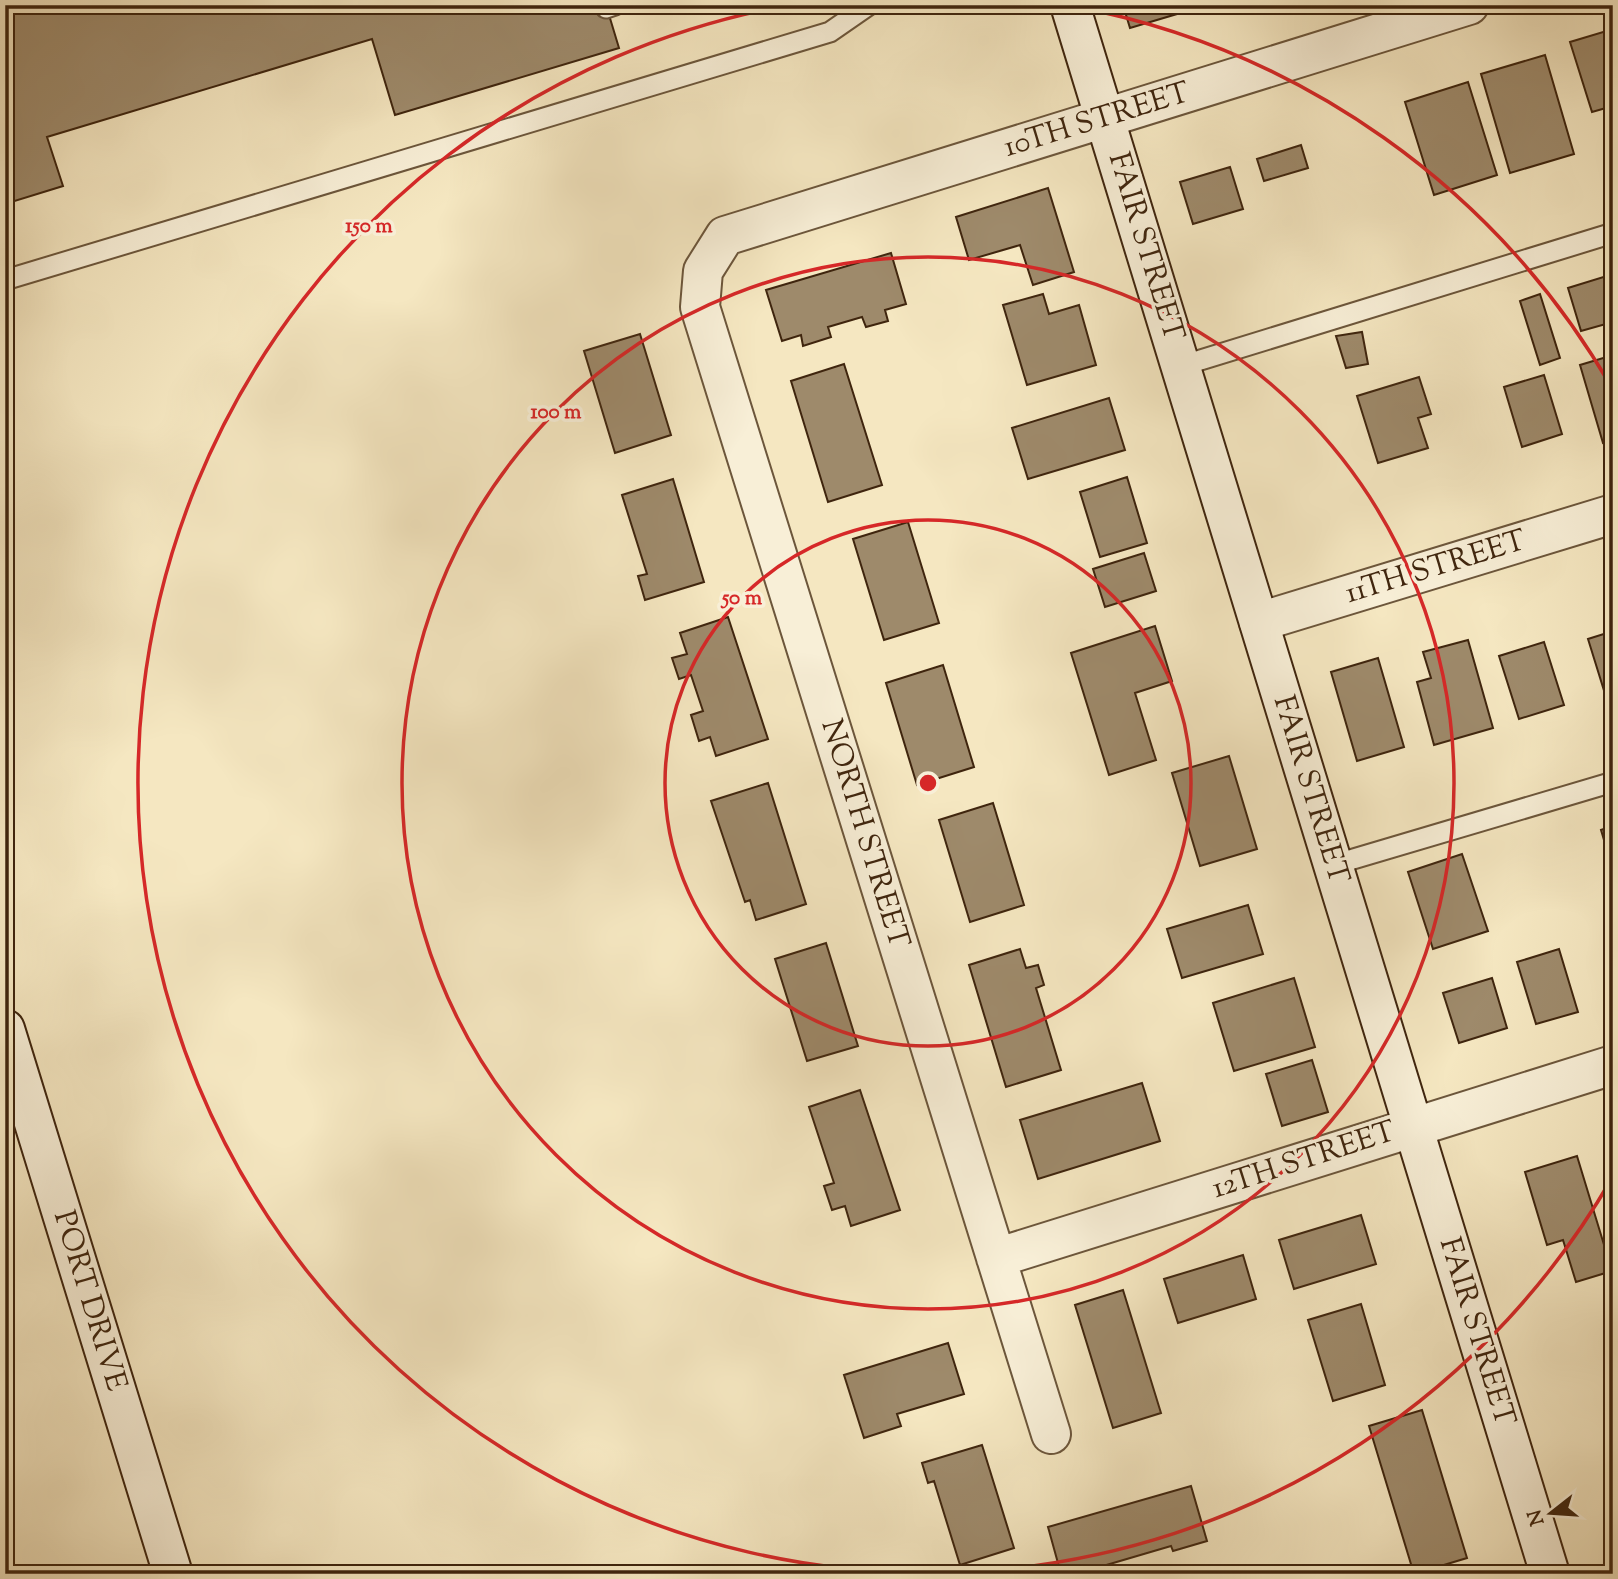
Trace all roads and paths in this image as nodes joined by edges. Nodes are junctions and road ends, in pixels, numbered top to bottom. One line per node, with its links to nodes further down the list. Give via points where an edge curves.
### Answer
1 (869, 5): 7 (lane, via 830,32)
2 (1070, 5): 4 (street, FAIR STREET)
3 (1469, 5): 4 (street, 10TH STREET)
4 (1105, 118): 6 (street, 10TH STREET); 8 (street, FAIR STREET)
5 (1613, 233): 8 (lane)
6 (725, 236): 16 (street, NORTH STREET, via 704,271 700,307)
7 (5, 280)
8 (1181, 366): 10 (street, FAIR STREET)
9 (1613, 514): 10 (street, 11TH STREET)
10 (1259, 622): 12 (street, FAIR STREET)
11 (1613, 782): 12 (lane)
12 (1333, 865): 15 (street, FAIR STREET)
13 (5, 1029): 18 (street, PORT DRIVE)
14 (1613, 1065): 15 (street, 12TH STREET)
15 (1412, 1126): 16 (street, 12TH STREET); 19 (street, FAIR STREET)
16 (996, 1258): 17 (street, NORTH STREET)
17 (1051, 1434)
18 (173, 1574)
19 (1550, 1574)

